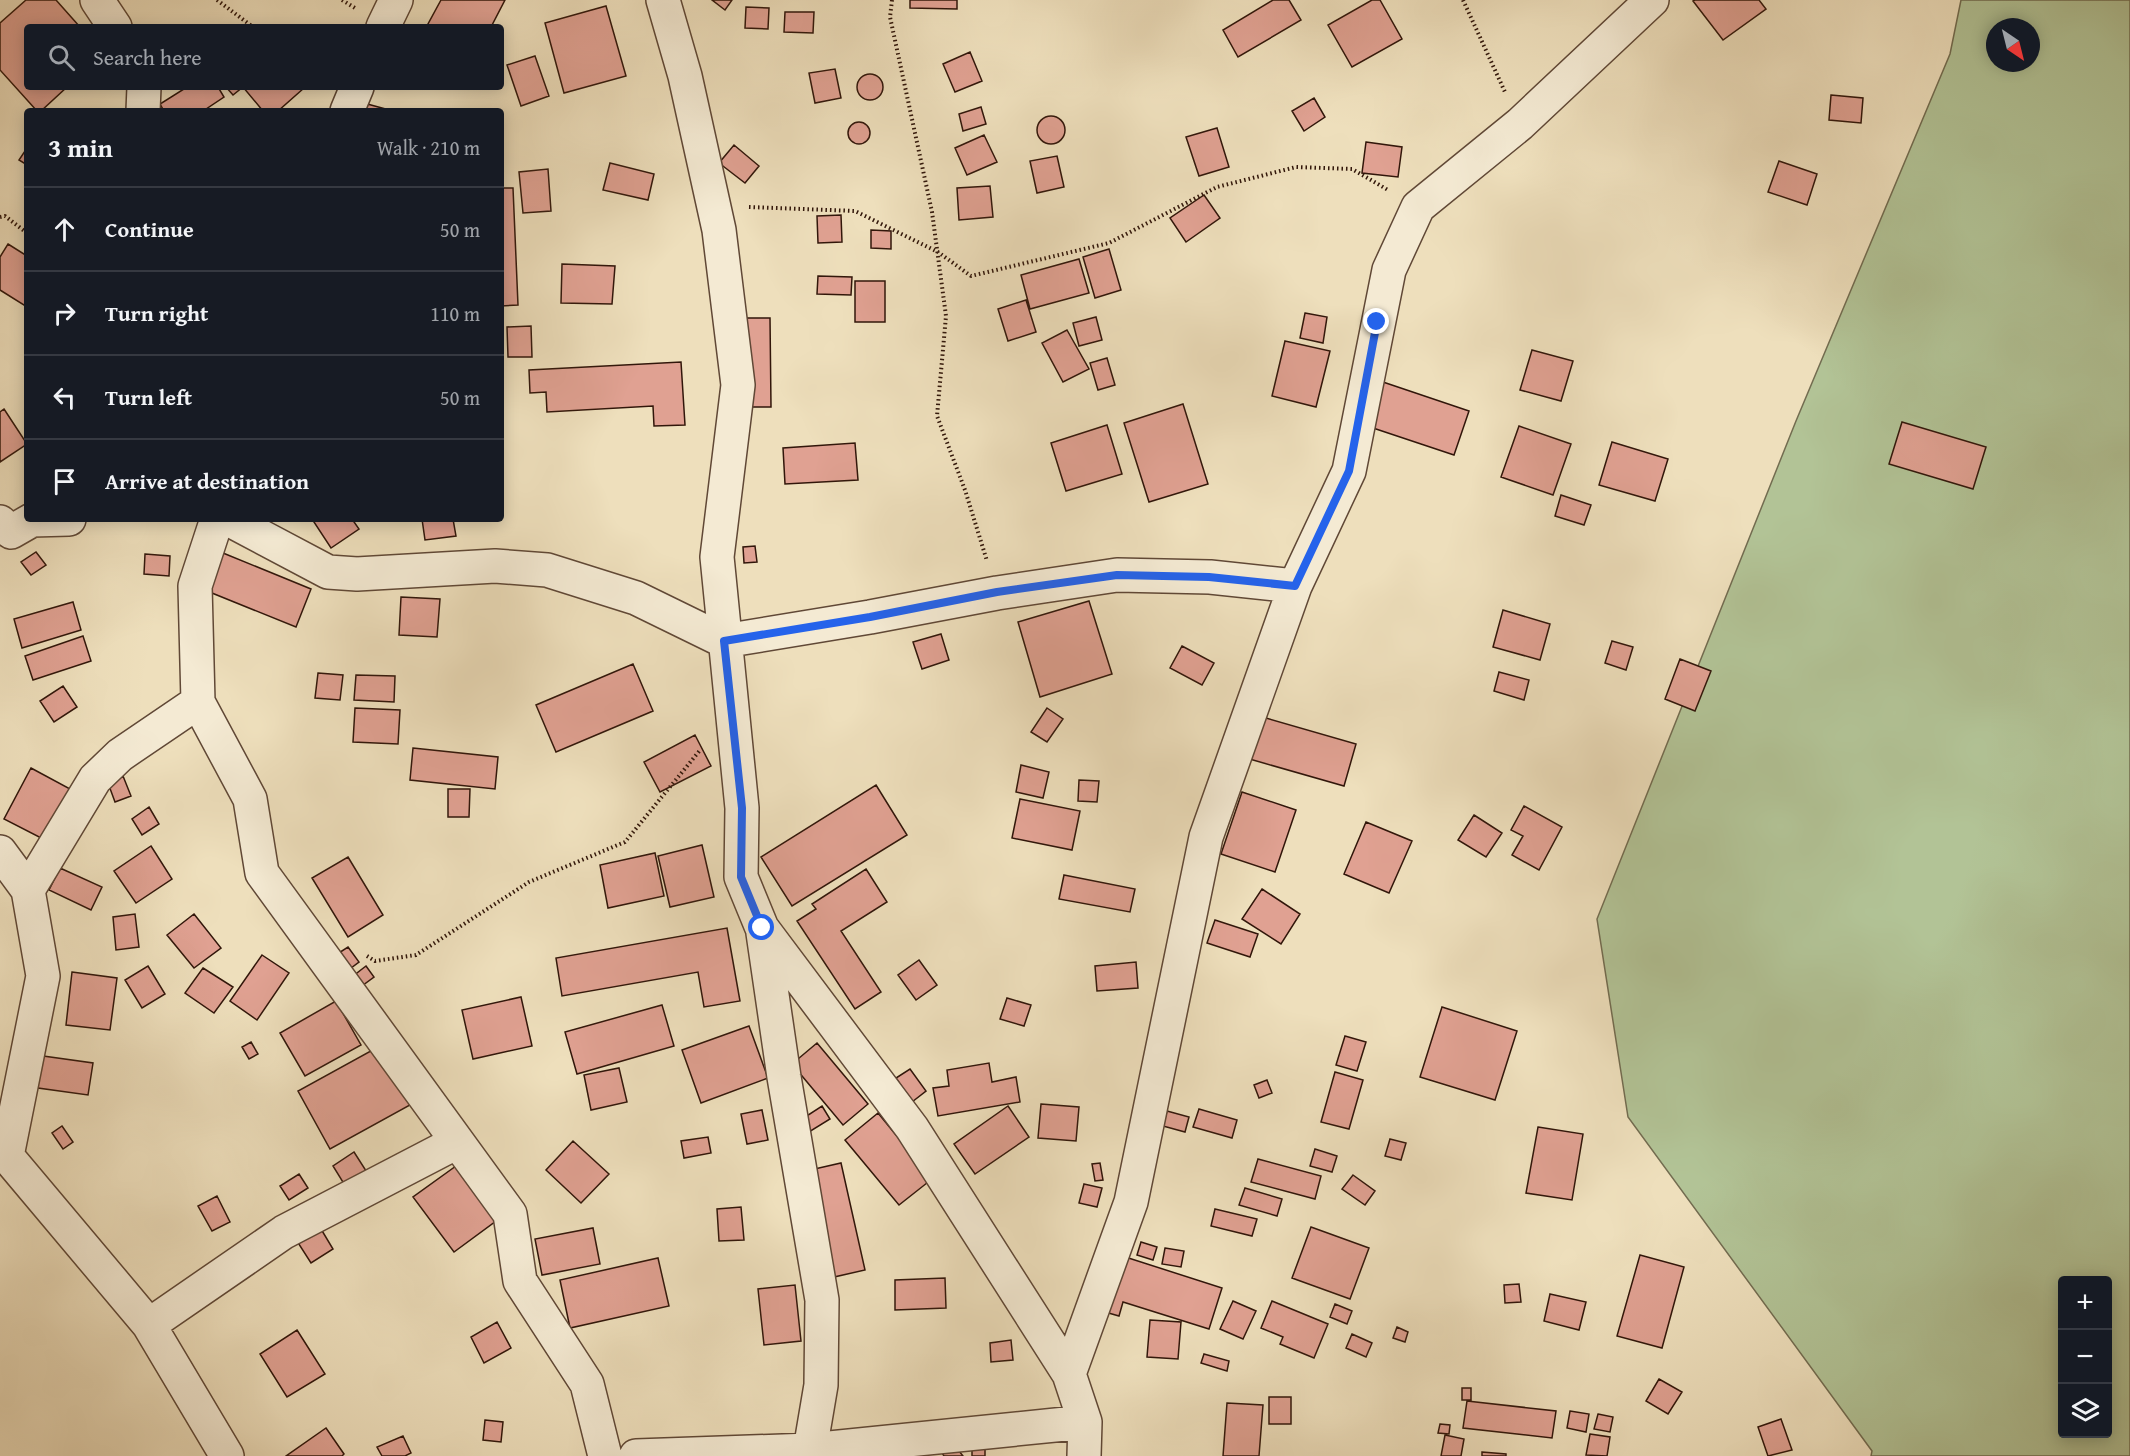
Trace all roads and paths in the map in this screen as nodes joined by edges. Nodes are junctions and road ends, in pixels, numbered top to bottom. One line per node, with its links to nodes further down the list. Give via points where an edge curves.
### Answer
1 (97, 0): 8 (street)
2 (217, 0): 9 (path)
3 (396, 0): 10 (street)
4 (663, 0): 19 (street, via 685,76)
5 (892, 0): 20 (path, via 890,17)
6 (1463, 0): 15 (path)
7 (1652, 0): 15 (street)
8 (113, 24)
9 (249, 24)
10 (384, 24)
11 (144, 90): 13 (street)
12 (356, 90): 14 (street)
13 (142, 108)
14 (348, 108)
15 (1520, 124): 16 (street)
16 (1418, 207): 20 (path, via 1352,169 1296,167 1217,187 1109,243 971,276); 25 (street, via 1389,270 1349,471)
17 (0, 217): 18 (path, via 5,216)
18 (24, 230)
19 (719, 230): 20 (path, via 743,207 855,211); 27 (street, via 738,385 717,557)
20 (938, 252): 26 (path, via 946,316 937,416)
21 (0, 522): 22 (street, via 11,532)
22 (28, 522)
23 (216, 522): 28 (street, via 195,586)
24 (234, 522): 27 (street, via 328,572 357,574 495,566 547,570 636,598)
25 (1295, 586): 26 (street, via 1209,577 1117,575); 36 (street, via 1206,837 1131,1202)
26 (997, 592): 27 (street)
27 (724, 641): 29 (street)
28 (198, 702): 31 (street, via 120,755 95,779); 34 (street, via 250,800 262,873)
29 (733, 709): 32 (street, via 742,808 741,877); 33 (path, via 625,842 529,882 416,955 375,961)
30 (0, 852): 31 (street)
31 (28, 890): 35 (street, via 43,976 7,1156)
32 (762, 928): 36 (street, via 912,1128); 38 (street, via 822,1300 821,1385)
33 (365, 954)
34 (457, 1142): 35 (street, via 284,1232); 40 (street, via 510,1214 520,1281 587,1384)
35 (149, 1325): 39 (street)
36 (1070, 1374): 37 (street)
37 (1085, 1422): 38 (street); 42 (street)
38 (809, 1453): 41 (street)
39 (227, 1456)
40 (605, 1456)
41 (636, 1456)
42 (1084, 1456)

